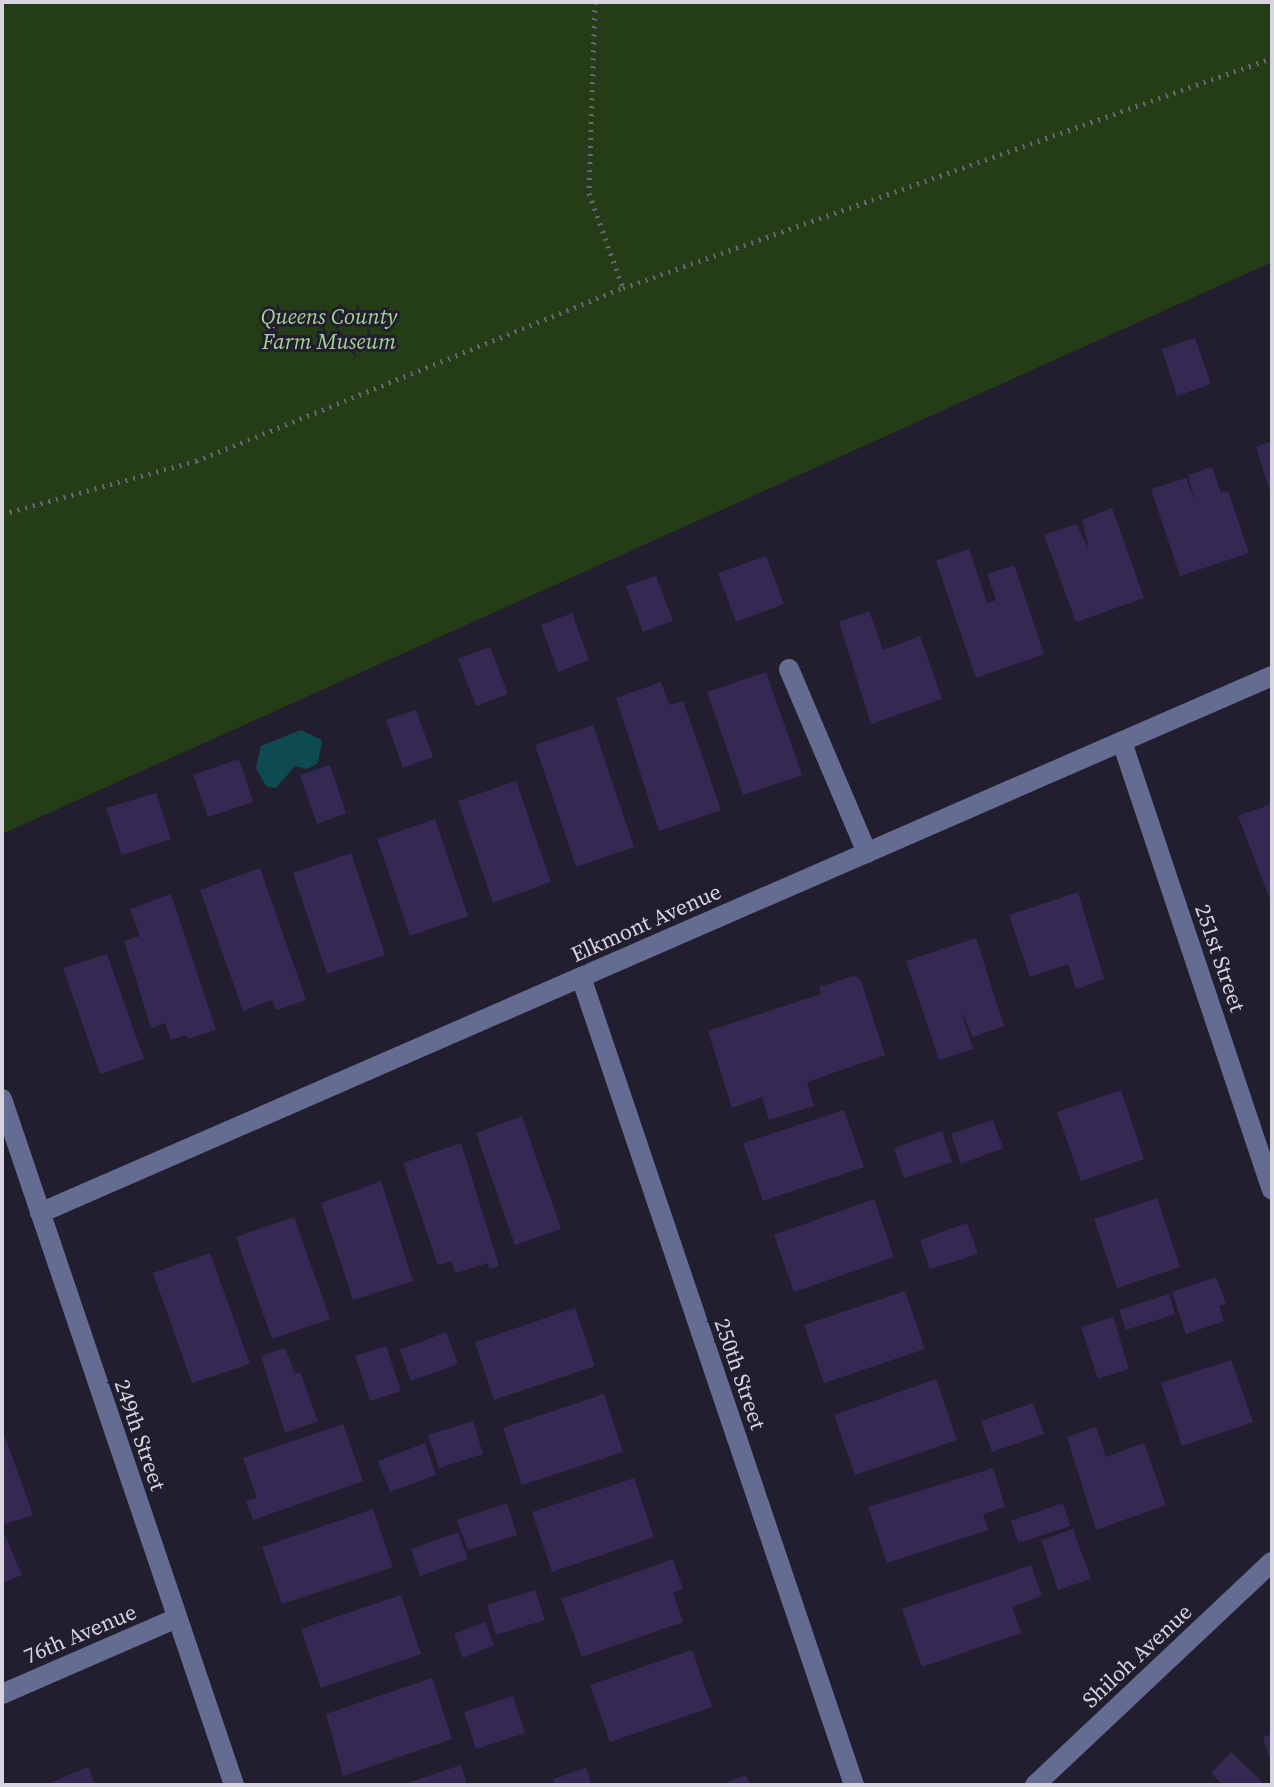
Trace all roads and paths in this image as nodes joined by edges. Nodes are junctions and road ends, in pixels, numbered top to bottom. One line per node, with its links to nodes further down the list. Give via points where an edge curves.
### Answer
1 (595, 2): 3 (path, via 589,193)
2 (1272, 58): 3 (path)
3 (623, 288): 4 (path, via 196,461)
4 (2, 514)
5 (789, 669): 8 (street)
6 (1272, 676): 7 (street, Elkmont Avenue)
7 (1122, 742): 8 (street, Elkmont Avenue); 11 (street, 251st Street)
8 (867, 853): 9 (street, Elkmont Avenue)
9 (581, 977): 12 (street, Elkmont Avenue); 17 (street, 250th Street)
10 (2, 1099): 12 (street, 249th Street)
11 (1272, 1190)
12 (40, 1213): 14 (street, 249th Street)
13 (1272, 1562): 18 (street, Shiloh Avenue)
14 (177, 1618): 15 (street, 76th Avenue); 16 (street, 249th Street)
15 (2, 1694)
16 (234, 1785)
17 (854, 1785)
18 (1035, 1785)

